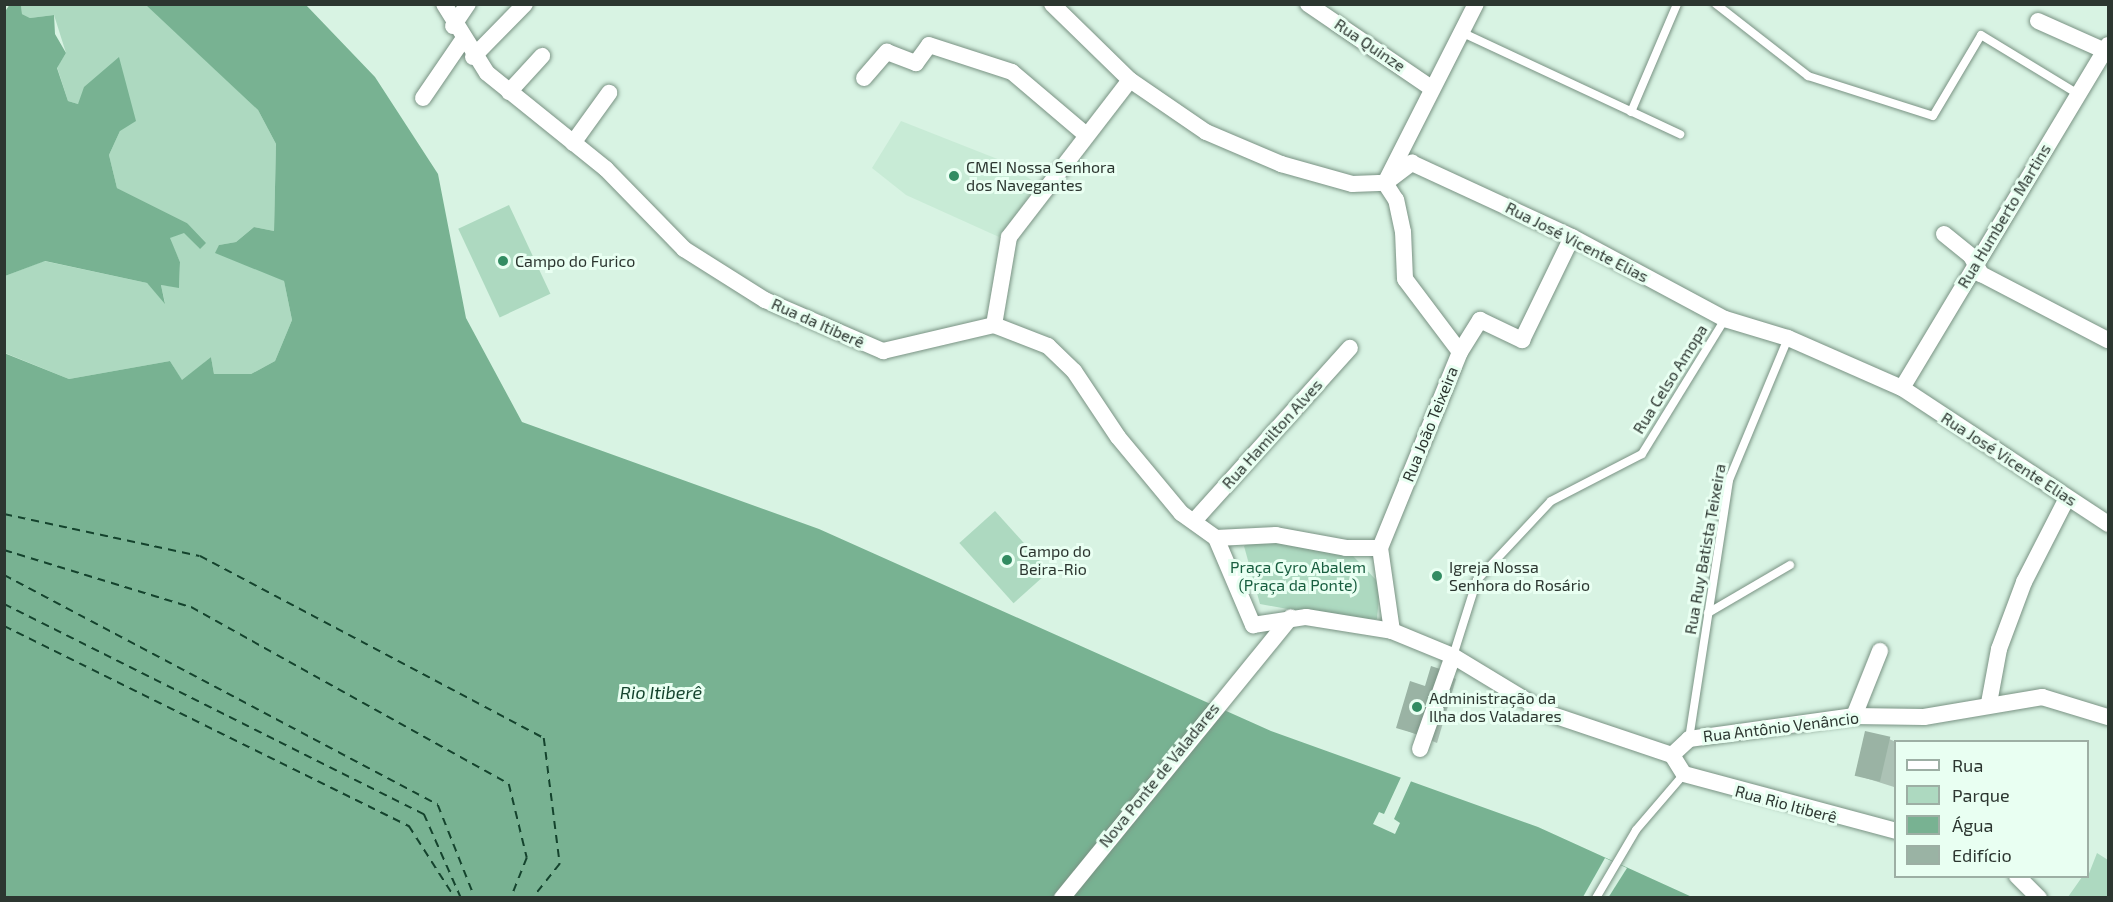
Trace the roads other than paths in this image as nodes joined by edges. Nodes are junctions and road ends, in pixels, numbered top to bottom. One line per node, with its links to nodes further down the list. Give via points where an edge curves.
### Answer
1 (444, 4): 10 (street, Rua da Itiberê)
2 (468, 4): 10 (street)
3 (525, 4): 15 (street)
4 (1052, 4): 17 (street)
5 (1308, 4): 18 (street, Rua Quinze)
6 (1476, 4): 11 (street)
7 (1677, 4): 23 (lane)
8 (1716, 4): 21 (lane, via 1808,76 1933,117 1981,35)
9 (2038, 21): 13 (street)
10 (453, 26): 12 (street, Rua da Itiberê)
11 (1461, 32): 18 (street); 23 (lane)
12 (462, 41): 15 (street, Rua da Itiberê); 22 (street)
13 (2107, 48): 21 (street, Rua Humberto Martins)
14 (542, 56): 19 (street)
15 (473, 57): 19 (street, Rua da Itiberê)
16 (864, 78): 24 (street, via 886,52 916,63 929,45 1012,72)
17 (1130, 80): 24 (street); 27 (street, via 1206,132 1281,164 1352,184)
18 (1431, 87): 27 (street)
19 (509, 92): 26 (street, Rua da Itiberê)
20 (609, 93): 26 (street)
21 (2078, 94): 30 (street, Rua Humberto Martins)
22 (423, 98)
23 (1631, 112): 25 (lane)
24 (1085, 134): 32 (street, via 1010,237)
25 (1680, 134)
26 (573, 143): 32 (street, Rua da Itiberê, via 606,169 684,249 765,300 883,351)
27 (1385, 183): 29 (street, Rua José Vicente Elias, via 1412,163); 36 (street, Rua João Teixeira, via 1396,200 1403,232 1405,279)
28 (1944, 234): 30 (street)
29 (1572, 237): 31 (street, Rua José Vicente Elias); 36 (street, via 1522,340 1480,320)
30 (1976, 264): 34 (street, via 1981,274); 37 (street, Rua Humberto Martins)
31 (1725, 319): 33 (street, Rua José Vicente Elias); 48 (lane, Rua Celso Amopa, via 1642,454 1551,501 1478,580)
32 (994, 325): 39 (street, via 1048,346 1074,371 1118,437 1181,513)
33 (1788, 338): 37 (street, Rua José Vicente Elias); 44 (lane, Rua Ruy Batista Teixeira, via 1738,450)
34 (2109, 340)
35 (1350, 348): 39 (street, Rua Hamilton Alves)
36 (1460, 351): 42 (street, Rua João Teixeira)
37 (1902, 388): 38 (street, Rua José Vicente Elias)
38 (2067, 498): 40 (street, Rua José Vicente Elias); 49 (street, via 2024,582 1999,649)
39 (1194, 521): 41 (street)
40 (2109, 524)
41 (1216, 538): 42 (street, via 1276,535); 45 (street, via 1253,624)
42 (1380, 548): 46 (street)
43 (1790, 565): 44 (lane)
44 (1708, 613): 52 (lane, Rua Ruy Batista Teixeira)
45 (1291, 617): 46 (street); 58 (street, Nova Ponte de Valadares, via 1257,652)
46 (1392, 631): 48 (street)
47 (1880, 651): 50 (street)
48 (1453, 656): 53 (street); 54 (street, via 1547,713)
49 (1989, 703): 50 (street, Rua Antônio Venâncio, via 1924,717); 51 (street, Rua Antônio Venâncio, via 2042,698)
50 (1854, 716): 52 (street, Rua Antônio Venâncio)
51 (2109, 717)
52 (1689, 739): 54 (street, Rua Antônio Venâncio)
53 (1420, 749)
54 (1672, 755): 55 (street)
55 (1684, 774): 56 (street, Rua Rio Itiberê); 59 (lane, via 1636,830)
56 (1894, 830)
57 (2019, 878): 60 (street)
58 (1062, 897)
59 (1596, 897)
60 (2039, 897)

